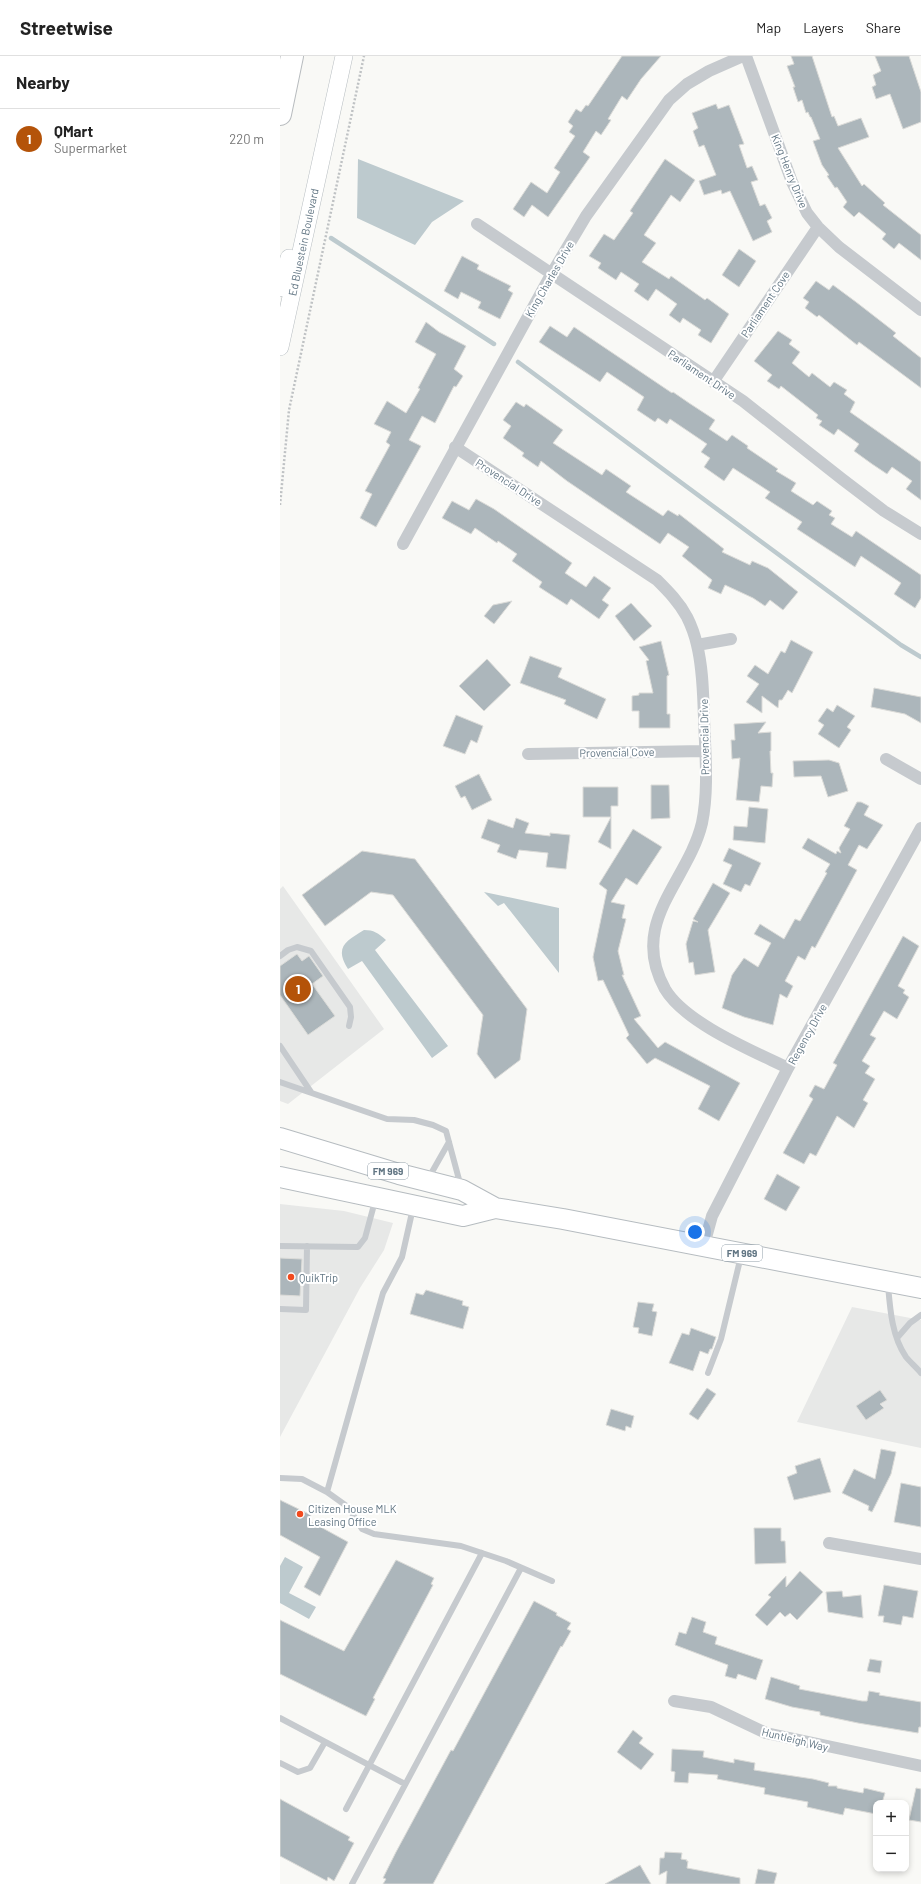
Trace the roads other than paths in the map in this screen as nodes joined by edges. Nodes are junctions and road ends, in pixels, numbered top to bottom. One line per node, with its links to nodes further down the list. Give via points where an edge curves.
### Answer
1 (292, 56): 4 (highway)
2 (344, 56): 5 (main road, Ed Bluestein Boulevard)
3 (744, 56): 7 (street, King Henry Drive, via 792,182 807,213); 8 (street, King Charles Drive, via 709,71 687,84 669,100 586,216)
4 (280, 114)
5 (321, 161): 9 (main road, Ed Bluestein Boulevard); 11 (main road, Ed Bluestein Boulevard)
6 (477, 224): 8 (street, Parliament Drive)
7 (818, 227): 10 (street, King Henry Drive, via 839,247); 12 (street, Parliament Cove)
8 (552, 273): 12 (street, Parliament Drive); 13 (street, King Charles Drive)
9 (280, 288)
10 (921, 310)
11 (280, 347)
12 (713, 382): 14 (street, Parliament Drive, via 743,401 884,511)
13 (455, 447): 15 (street, King Charles Drive); 17 (street, Provencial Drive, via 657,580 676,599 687,618)
14 (921, 534)
15 (402, 544)
16 (731, 639): 17 (street)
17 (697, 645): 18 (street, Provencial Drive)
18 (705, 751): 19 (street, Provencial Cove); 26 (street, Provencial Drive, via 705,794 701,823 691,851 664,901 657,923 653,944 657,969 666,990 679,1006 697,1021)
19 (528, 754)
20 (886, 759): 21 (street)
21 (921, 779)
22 (921, 828): 26 (street, Regency Drive)
23 (280, 956): 24 (lane, via 297,947 311,951 350,1007)
24 (349, 1026)
25 (280, 1046): 28 (lane)
26 (788, 1068): 37 (street, Regency Drive, via 712,1216)
27 (280, 1082): 28 (lane)
28 (311, 1092): 30 (lane, via 387,1119 414,1120 433,1125 446,1131)
29 (280, 1138): 32 (main road, FM 969 / FM 969)
30 (449, 1142): 32 (lane); 33 (lane)
31 (280, 1177): 34 (main road, FM 969 / FM 969)
32 (427, 1181): 33 (main road, FM 969 / FM 969); 34 (main road, via 422,1189 415,1191 392,1187 383,1189)
33 (462, 1190): 36 (main road, FM 969 / FM 969)
34 (376, 1197): 35 (main road, FM 969 / FM 969); 39 (lane, via 365,1238 358,1247)
35 (413, 1205): 36 (main road, FM 969 / FM 969, via 462,1216); 49 (lane, via 402,1257 383,1293)
36 (495, 1208): 37 (main road, FM 969 / FM 969)
37 (704, 1245): 40 (main road, FM 969 / FM 969)
38 (280, 1246): 39 (lane)
39 (307, 1246): 43 (lane, via 306,1310)
40 (741, 1253): 41 (main road, FM 969 / FM 969); 46 (lane, via 721,1339)
41 (887, 1281): 42 (main road, FM 969 / FM 969); 45 (lane)
42 (921, 1288)
43 (280, 1310)
44 (921, 1315): 45 (lane)
45 (897, 1338): 47 (lane, via 906,1356)
46 (708, 1373)
47 (921, 1373)
48 (280, 1478): 49 (lane, via 302,1479)
49 (327, 1492): 51 (lane, via 348,1507 362,1529 374,1534 461,1546)
50 (830, 1543): 52 (street)
51 (482, 1553): 53 (lane); 59 (lane)
52 (921, 1559)
53 (521, 1568): 54 (lane); 61 (lane)
54 (552, 1581)
55 (674, 1701): 60 (street, Huntleigh Way, via 711,1706 746,1725 772,1735)
56 (280, 1718): 57 (lane)
57 (325, 1742): 58 (lane, via 310,1768 298,1772); 59 (lane)
58 (280, 1763)
59 (369, 1765): 61 (lane); 62 (lane)
60 (921, 1766)
61 (405, 1784): 63 (lane)
62 (346, 1808)
63 (352, 1884)

